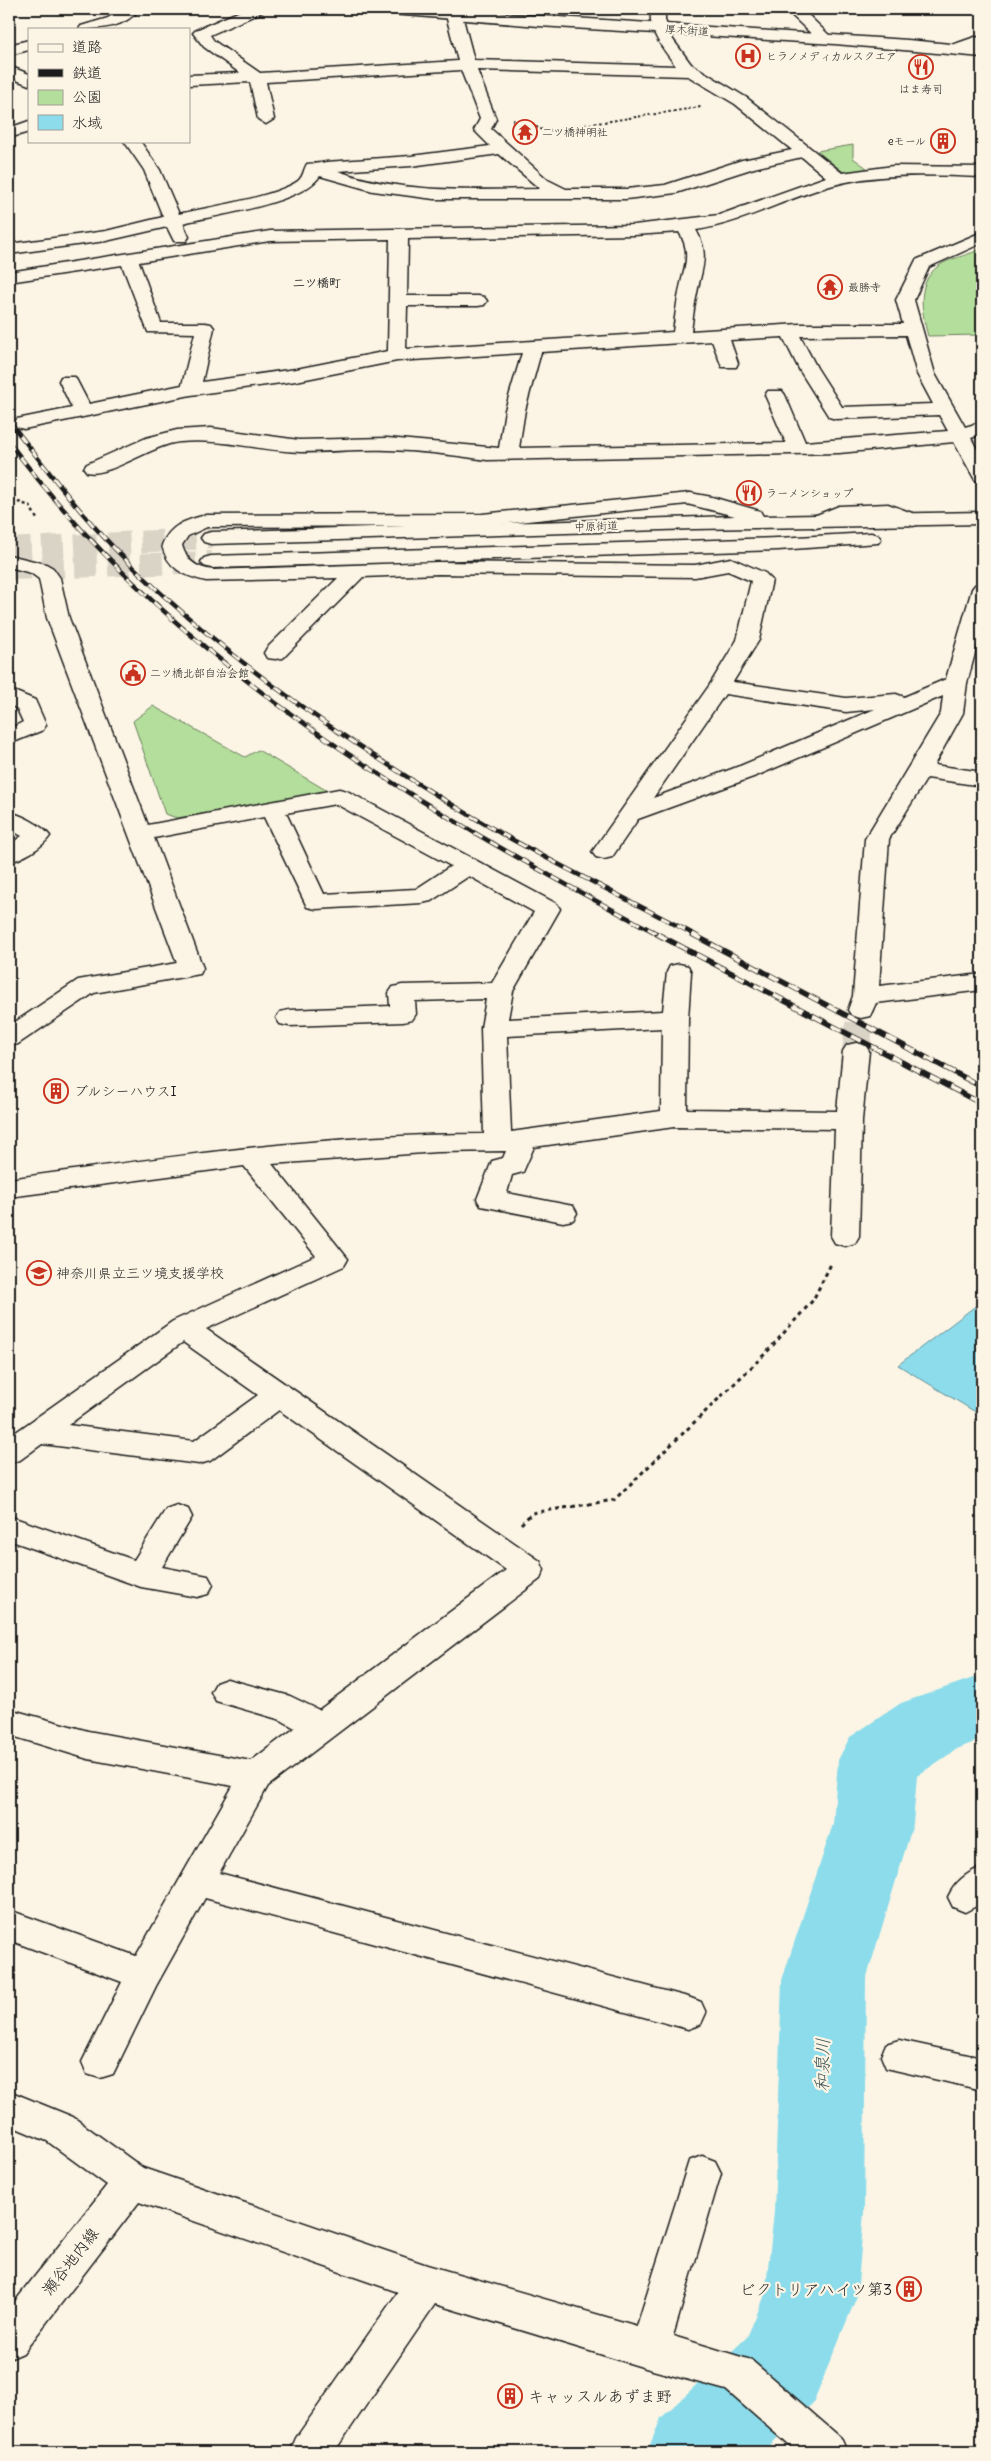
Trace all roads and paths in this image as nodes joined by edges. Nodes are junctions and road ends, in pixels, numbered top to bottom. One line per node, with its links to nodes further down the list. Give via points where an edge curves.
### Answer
1 (131, 9): 7 (street, via 113,21)
2 (257, 9): 18 (street, via 200,33 209,44)
3 (392, 9): 6 (street, 厚木街道)
4 (658, 9): 8 (street)
5 (793, 9): 9 (street)
6 (454, 15): 8 (street, 厚木街道); 15 (street)
7 (89, 28)
8 (659, 28): 9 (street, 厚木街道); 16 (street, via 685,67)
9 (826, 39): 12 (street, 厚木街道)
10 (982, 43): 12 (street)
11 (28, 45): 13 (street)
12 (954, 49): 14 (street, 厚木街道)
13 (9, 50)
14 (982, 52)
15 (467, 65): 16 (street); 18 (street); 23 (street)
16 (692, 71): 28 (street, via 742,101)
17 (9, 72): 19 (street)
18 (257, 78): 20 (street); 22 (street)
19 (28, 80)
20 (190, 80)
21 (702, 107): 23 (path, via 544,131 523,121)
22 (266, 119)
23 (488, 119): 27 (street, via 482,130)
24 (28, 126): 25 (street)
25 (9, 133)
26 (133, 142): 33 (street, via 152,170)
27 (501, 149): 29 (street, via 411,161); 32 (street, via 542,184)
28 (804, 152): 31 (street); 32 (street, via 748,164 709,179 664,190)
29 (313, 168): 32 (street, via 340,180 408,192); 33 (street, via 312,176 304,184 284,194)
30 (982, 172): 31 (street, via 927,170)
31 (839, 178): 34 (street, via 783,195 722,220)
32 (563, 194)
33 (172, 220): 37 (street); 38 (street, via 105,236)
34 (684, 225): 35 (street, via 634,230 497,230); 46 (street, via 694,242 696,264)
35 (399, 235): 37 (street, via 342,227); 41 (street)
36 (982, 236): 43 (street, via 922,264 905,300)
37 (185, 248): 39 (street)
38 (9, 249)
39 (129, 259): 40 (street); 51 (street, via 154,328 205,328)
40 (9, 277)
41 (398, 301): 42 (street); 48 (street)
42 (478, 301)
43 (914, 330): 44 (street); 53 (street, via 926,374)
44 (789, 331): 45 (street); 53 (street, via 809,371 836,413)
45 (719, 336): 46 (street); 49 (street)
46 (681, 337): 47 (street)
47 (533, 347): 48 (street); 59 (street, via 515,410)
48 (397, 355): 51 (street, via 296,375)
49 (730, 363)
50 (68, 381): 54 (street)
51 (191, 389): 54 (street, via 125,394)
52 (775, 395): 58 (street)
53 (944, 409): 57 (street)
54 (83, 411): 55 (street)
55 (24, 423)
56 (982, 428): 57 (street)
57 (958, 436): 58 (street); 61 (street)
58 (798, 448): 59 (street)
59 (508, 453): 60 (street, via 487,454 387,444 299,446 211,434 177,436 153,442)
60 (94, 468)
61 (982, 476)
62 (690, 499): 66 (street, via 752,514); 67 (street, via 702,504 706,510 701,520); 75 (street, via 482,520 206,521 182,529 172,545 178,561 194,573 203,575)
63 (18, 502): 65 (path, via 30,506)
64 (982, 518): 66 (street, 中原街道)
65 (38, 521)
66 (816, 522): 67 (street, 中原街道)
67 (694, 523): 69 (street, 中原街道)
68 (982, 533): 70 (street, 中原街道)
69 (211, 538)
70 (778, 544): 71 (street, 中原街道); 74 (street)
71 (690, 546): 73 (street, 中原街道); 74 (street)
72 (9, 555): 88 (street, via 41,570 53,584 58,618)
73 (211, 562)
74 (731, 564): 75 (street, via 695,571 438,568); 79 (street, via 762,580 748,640)
75 (357, 571): 77 (street)
76 (982, 589): 78 (street)
77 (275, 652)
78 (956, 682): 81 (street); 83 (street, via 952,712)
79 (719, 687): 81 (street, via 846,705); 86 (street)
80 (9, 696): 82 (street, via 27,705 34,725)
81 (913, 702): 86 (street, via 748,771)
82 (9, 737)
83 (920, 770): 84 (street); 93 (street, via 877,839 864,1003)
84 (982, 779)
85 (272, 809): 88 (street); 91 (street, via 339,796); 91 (street, via 316,902 422,896)
86 (630, 814): 89 (street)
87 (9, 819): 90 (street, via 38,836)
88 (140, 834): 98 (street, via 190,968 87,986)
89 (604, 852)
90 (9, 855)
91 (468, 866): 94 (street, via 548,909)
92 (680, 972): 96 (street)
93 (982, 982)
94 (500, 991): 95 (street, via 402,993 403,1014); 97 (street)
95 (289, 1018)
96 (675, 1019): 97 (street); 100 (street)
97 (494, 1028): 102 (street)
98 (9, 1038)
99 (856, 1051): 101 (street)
100 (674, 1118): 101 (street); 102 (street)
101 (849, 1120): 106 (street)
102 (510, 1142): 103 (street, via 437,1142); 105 (street, via 514,1166 501,1167 491,1199)
103 (251, 1156): 104 (street); 107 (street, via 334,1259)
104 (9, 1188)
105 (563, 1213)
106 (845, 1236): 113 (path, via 813,1300 767,1352 614,1500 532,1513)
107 (183, 1328): 108 (street); 109 (street)
108 (279, 1395): 109 (street, via 199,1453); 113 (street)
109 (35, 1432): 110 (street)
110 (9, 1452)
111 (177, 1517): 114 (street)
112 (9, 1528): 114 (street)
113 (497, 1548): 118 (street, via 529,1570)
114 (141, 1575): 115 (street)
115 (197, 1585)
116 (227, 1692): 118 (street, via 290,1709)
117 (9, 1722): 119 (street, via 88,1745)
118 (321, 1727): 119 (street)
119 (256, 1776): 120 (street)
120 (195, 1881): 122 (street); 123 (street)
121 (9, 1924): 122 (street)
122 (144, 1975): 125 (street)
123 (688, 2014)
124 (899, 2056): 126 (street)
125 (100, 2062)
126 (982, 2074)
127 (9, 2108): 129 (street, via 60,2129)
128 (702, 2173): 132 (street)
129 (132, 2182): 130 (street); 131 (street, 瀬谷地内線)
130 (427, 2283): 132 (street); 133 (street)
131 (9, 2340)
132 (649, 2350): 134 (street, via 751,2386)
133 (310, 2452)
134 (827, 2452)

